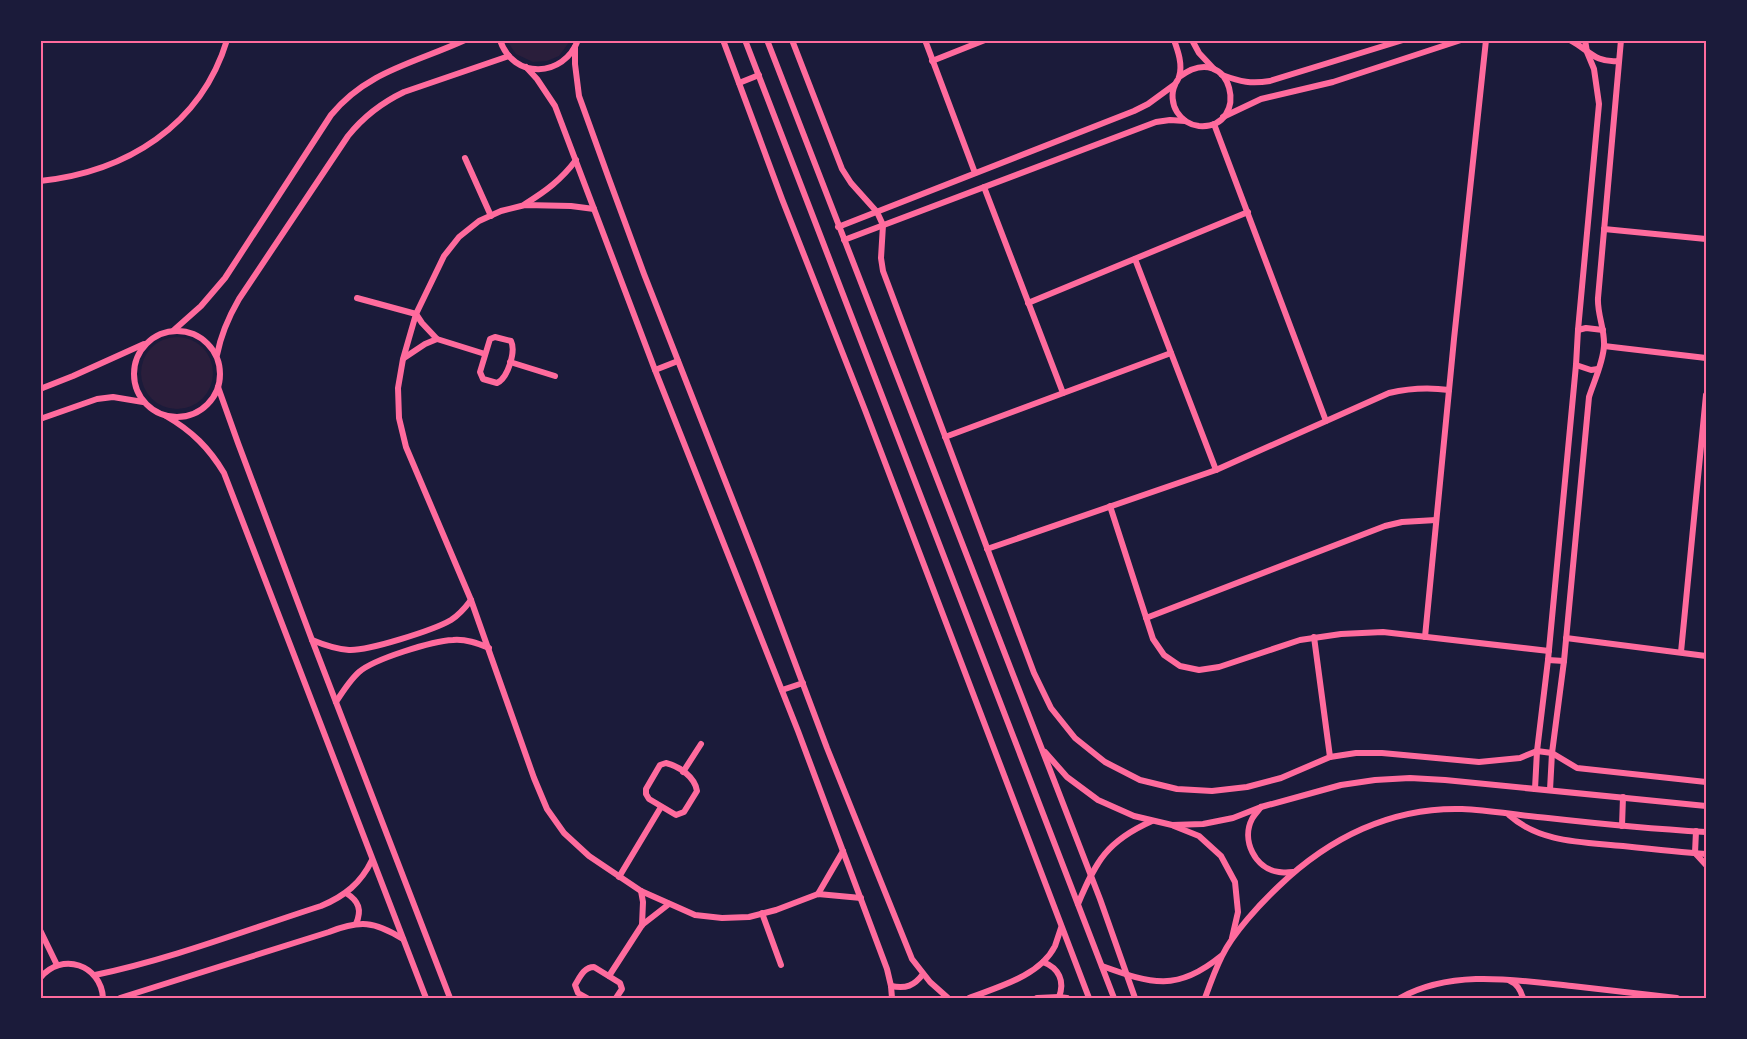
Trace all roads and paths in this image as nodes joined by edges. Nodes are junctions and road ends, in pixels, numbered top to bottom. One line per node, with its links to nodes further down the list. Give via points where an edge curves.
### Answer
1 (227, 40): 36 (street, via 217,66 193,105 159,139 108,166)
2 (465, 40): 52 (street, via 373,78 341,103 225,278)
3 (500, 40): 20 (street)
4 (723, 40): 28 (street)
5 (745, 40): 25 (street)
6 (767, 40): 44 (street)
7 (792, 40): 40 (street, via 842,169)
8 (925, 40): 21 (street)
9 (985, 40): 21 (street)
10 (1174, 40): 27 (street)
11 (1192, 40): 24 (street)
12 (1403, 40): 26 (street, via 1270,81 1254,83)
13 (1461, 40): 30 (street, via 1333,82 1262,99)
14 (1486, 40): 71 (street)
15 (1570, 40): 19 (street)
16 (1585, 40): 19 (street)
17 (1621, 40): 22 (street)
18 (576, 44): 23 (street, via 559,64 537,70); 63 (street, via 576,80 584,111)
19 (1587, 52): 22 (street, via 1607,62); 53 (street, via 1599,104)
20 (509, 56): 23 (street); 60 (street, via 387,99 359,122 228,317)
21 (932, 61): 35 (street)
22 (1618, 61): 45 (street)
23 (526, 67): 34 (street, via 555,106)
24 (1215, 70): 26 (street); 27 (street, via 1190,69)
25 (759, 75): 28 (street); 133 (street)
26 (1222, 75): 30 (street, via 1232,96)
27 (1179, 77): 29 (street)
28 (739, 82): 137 (street)
29 (1174, 86): 31 (street, via 1174,105); 35 (street, via 1134,111)
30 (1223, 117): 32 (street)
31 (1185, 121): 32 (street, via 1194,125); 37 (street, via 1156,122)
32 (1214, 124): 41 (street)
33 (465, 158): 42 (street)
34 (576, 160): 38 (street, via 563,177); 39 (street)
35 (975, 173): 40 (street)
36 (40, 181)
37 (984, 187): 43 (street); 50 (street)
38 (525, 205): 39 (street); 42 (street)
39 (594, 209): 67 (street)
40 (877, 212): 43 (street); 44 (street)
41 (1248, 212): 48 (street); 77 (street)
42 (490, 216): 51 (street, via 459,237 444,256)
43 (882, 225): 47 (street); 78 (street, via 883,271)
44 (838, 226): 47 (street)
45 (1604, 229): 46 (street); 54 (street, via 1598,309)
46 (1707, 239)
47 (844, 240): 102 (street)
48 (1135, 259): 50 (street); 58 (street)
49 (357, 297): 51 (street)
50 (1028, 303): 72 (street)
51 (416, 314): 55 (street); 62 (street)
52 (174, 330): 56 (street); 60 (street, via 191,332 206,341)
53 (1578, 330): 54 (street); 65 (street)
54 (1603, 330): 57 (street)
55 (437, 339): 59 (street); 62 (street)
56 (147, 342): 70 (street); 74 (street, via 139,353 134,378)
57 (1604, 345): 61 (street); 66 (street)
58 (1171, 353): 72 (street); 79 (street)
59 (485, 354): 64 (street, via 490,339 500,337 513,345); 64 (street, via 480,372 487,380 502,381)
60 (217, 355): 69 (street)
61 (1707, 358)
62 (403, 359): 85 (street, via 398,388 399,418 406,447)
63 (678, 361): 67 (street); 98 (street)
64 (510, 363): 68 (street)
65 (1576, 366): 66 (street); 87 (street)
66 (1598, 369): 88 (street, via 1589,397)
67 (655, 370): 99 (street)
68 (555, 376)
69 (219, 387): 75 (street, via 201,410 180,417); 91 (street)
70 (40, 389)
71 (1449, 390): 77 (street, via 1419,388 1389,393); 83 (street)
72 (1063, 393): 78 (street)
73 (1707, 395): 80 (street)
74 (143, 402): 75 (street); 76 (street, via 98,399)
75 (166, 416): 123 (street, via 200,440 224,473)
76 (40, 419)
77 (1326, 420): 79 (street)
78 (945, 438): 84 (street)
79 (1216, 470): 82 (street)
80 (1699, 476): 81 (street); 94 (street)
81 (1707, 477)
82 (1110, 506): 84 (street); 86 (street)
83 (1437, 520): 86 (street, via 1410,520 1385,526); 90 (street)
84 (987, 549): 105 (street, via 1051,708 1075,738 1106,762 1140,780 1177,789 1212,791 1281,778)
85 (471, 600): 91 (street, via 450,621 369,648 350,650); 92 (street)
86 (1146, 618): 89 (street, via 1164,655 1180,666 1199,670)
87 (1551, 632): 88 (street); 93 (street)
88 (1566, 636): 94 (street); 97 (street)
89 (1314, 637): 90 (street, via 1383,632); 105 (street)
90 (1425, 637): 93 (street)
91 (312, 640): 100 (street)
92 (489, 648): 100 (street, via 452,640 376,661 346,685); 127 (street, via 547,808 564,833)
93 (1549, 651): 96 (street)
94 (1682, 652): 95 (street)
95 (1707, 656)
96 (1548, 660): 97 (street); 103 (street)
97 (1564, 661): 104 (street)
98 (803, 683): 99 (street); 146 (street, via 906,945)
99 (782, 690): 120 (street)
100 (336, 702): 157 (street)
101 (701, 744): 106 (street)
102 (1041, 747): 115 (street, via 1067,777 1098,800); 126 (street)
103 (1537, 751): 104 (street); 105 (street, via 1520,758 1479,762 1382,753); 108 (street)
104 (1552, 753): 107 (street, via 1577,768); 109 (street)
105 (1330, 757)
106 (683, 772): 112 (street, via 694,780 697,791 684,812 676,815); 112 (street, via 666,763 655,773 646,794)
107 (1707, 782)
108 (1535, 789): 109 (street); 113 (street, via 1410,778 1375,780)
109 (1550, 790): 110 (street)
110 (1623, 797): 111 (street); 117 (street)
111 (1707, 806)
112 (662, 807): 127 (street)
113 (1261, 807): 116 (street, via 1233,818); 125 (street, via 1251,820 1248,837 1252,853 1262,865 1277,873)
114 (1509, 814): 117 (street); 121 (street, via 1532,831 1565,840); 125 (street, via 1462,809 1416,812 1372,824 1330,844)
115 (1152, 821): 116 (street); 126 (street, via 1116,841)
116 (1172, 825): 140 (street, via 1199,836 1221,856 1235,882 1238,912)
117 (1622, 825): 118 (street)
118 (1696, 831): 119 (street); 121 (street)
119 (1707, 832)
120 (843, 851): 130 (street); 131 (street)
121 (1695, 853): 122 (street); 124 (street)
122 (1707, 854)
123 (372, 860): 129 (street, via 361,879); 139 (street)
124 (1707, 866)
125 (1293, 872): 140 (street)
126 (1090, 875): 133 (street); 148 (street)
127 (619, 877): 128 (street)
128 (641, 891): 132 (street); 136 (street)
129 (346, 893): 135 (street, via 359,906); 147 (street, via 310,910)
130 (818, 894): 131 (street); 134 (street)
131 (861, 898): 152 (street)
132 (669, 904): 134 (street, via 695,915 722,918); 136 (street)
133 (1078, 904): 145 (street)
134 (762, 913): 144 (street)
135 (356, 924): 139 (street, via 386,928); 155 (street)
136 (642, 925): 149 (street)
137 (1061, 928): 142 (street); 165 (street)
138 (40, 930): 143 (street)
139 (403, 939): 156 (street)
140 (1231, 941): 141 (street)
141 (1222, 955): 148 (street, via 1192,976 1176,981 1159,982); 168 (street)
142 (1043, 962): 153 (street, via 1060,975); 162 (street, via 1026,975)
143 (57, 965): 147 (street, via 81,966); 150 (street)
144 (781, 965)
145 (1102, 966): 148 (street); 166 (street)
146 (922, 974): 152 (street, via 909,987); 161 (street)
147 (95, 975): 154 (street)
148 (1126, 975): 167 (street)
149 (609, 976): 158 (street, via 594,967 586,969 575,985); 159 (street, via 622,986)
150 (40, 978)
151 (1506, 979): 169 (street, via 1454,981); 170 (street, via 1514,982); 171 (street)
152 (891, 986): 160 (street)
153 (1059, 997): 163 (street); 164 (street)
154 (103, 999)
155 (120, 999)
156 (426, 999)
157 (450, 999)
158 (587, 999)
159 (616, 999)
160 (892, 999)
161 (948, 999)
162 (969, 999)
163 (1037, 999)
164 (1067, 999)
165 (1089, 999)
166 (1114, 999)
167 (1135, 999)
168 (1205, 999)
169 (1400, 999)
170 (1523, 999)
171 (1677, 999)

